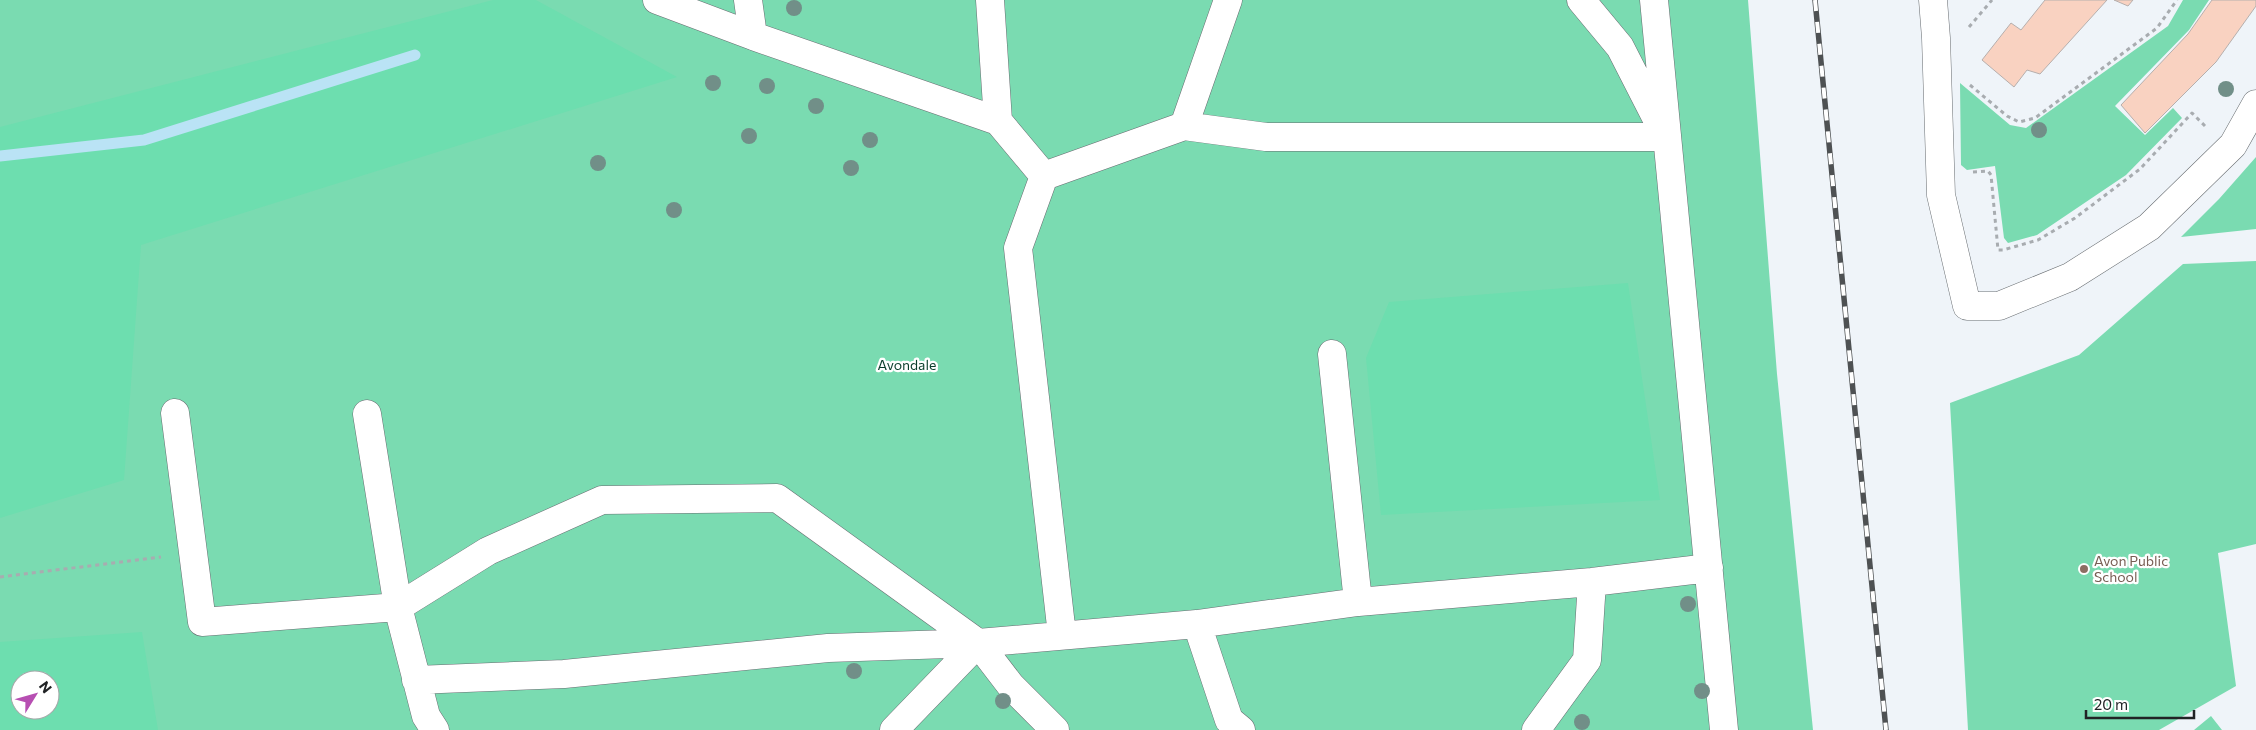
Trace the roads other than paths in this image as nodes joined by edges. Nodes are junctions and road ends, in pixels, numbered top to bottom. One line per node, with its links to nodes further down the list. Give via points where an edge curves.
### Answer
1 (656, 0): 8 (lane)
2 (748, 0): 8 (lane)
3 (990, 0): 10 (lane)
4 (1228, 0): 11 (lane)
5 (1580, 0): 12 (lane, via 1620,47)
6 (1654, 0): 12 (lane)
7 (1933, 0): 9 (lane, via 1941,195 1967,306 1999,306 2070,277 2149,227 2233,145)
8 (753, 36): 10 (lane)
9 (2256, 104)
10 (998, 121): 13 (lane)
11 (1184, 126): 12 (lane, via 1266,137); 13 (lane)
12 (1666, 137): 17 (lane)
13 (1044, 176): 22 (lane, via 1018,248)
14 (1332, 354): 19 (lane)
15 (175, 414): 20 (lane, via 202,622)
16 (367, 414): 20 (lane)
17 (1709, 568): 18 (lane); 30 (lane)
18 (1592, 582): 19 (lane); 29 (lane, via 1587,660)
19 (1358, 602): 21 (lane)
20 (398, 607): 23 (lane, via 488,551 602,500 777,498); 24 (lane)
21 (1197, 624): 22 (lane); 28 (lane, via 1229,720)
22 (1062, 635): 23 (lane)
23 (978, 643): 24 (lane, via 828,648 564,674); 26 (lane); 27 (lane, via 1011,686)
24 (416, 680): 25 (lane, via 426,716)
25 (435, 730)
26 (894, 730)
27 (1055, 730)
28 (1240, 730)
29 (1536, 730)
30 (1724, 730)

